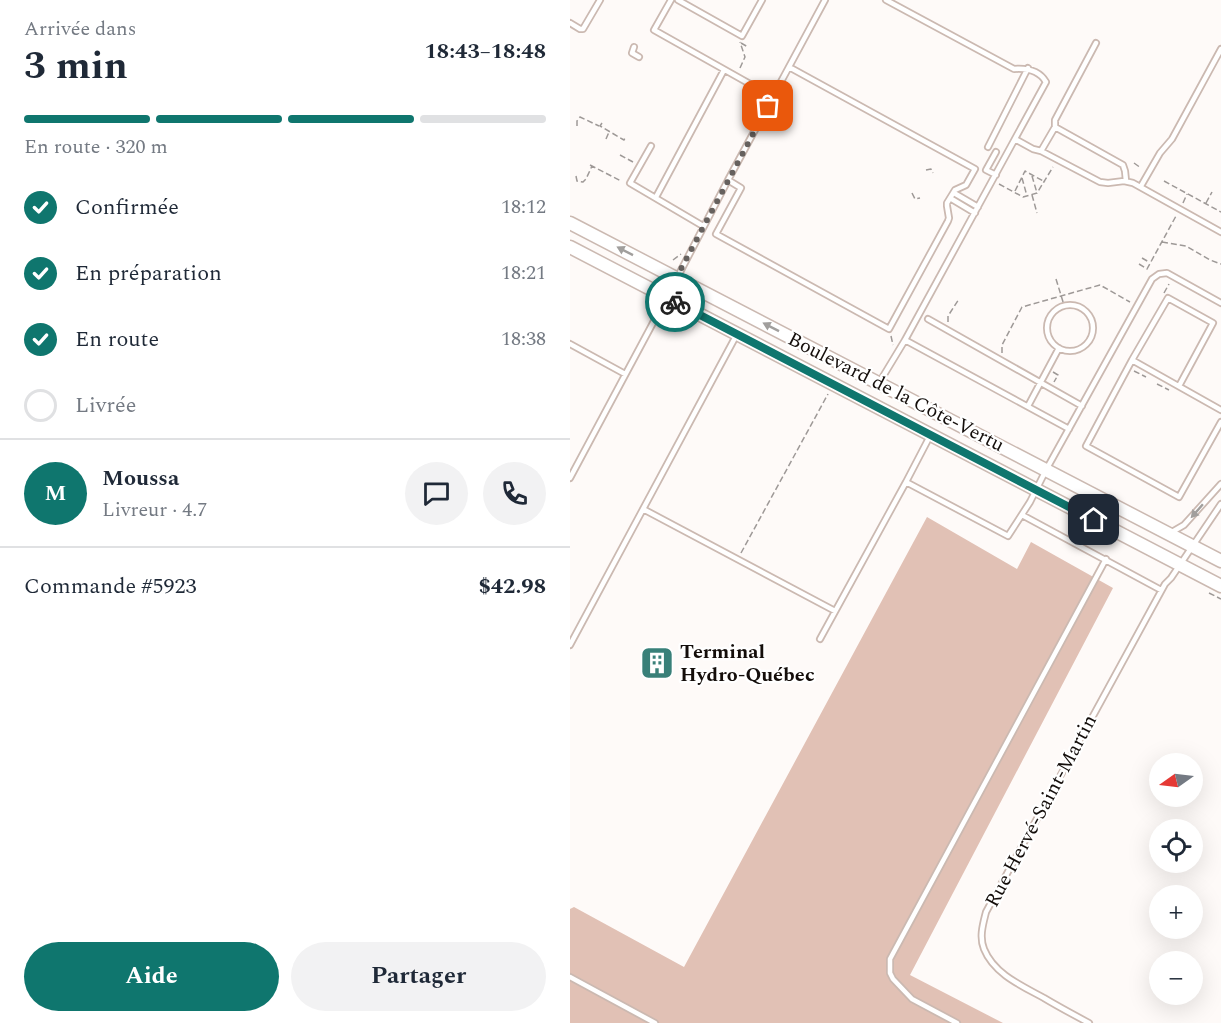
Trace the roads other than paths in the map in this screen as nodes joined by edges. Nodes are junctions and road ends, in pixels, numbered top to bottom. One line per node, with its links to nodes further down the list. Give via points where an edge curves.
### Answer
1 (600, 0): 7 (lane, via 583,29)
2 (671, 0): 14 (lane, via 654,30)
3 (678, 0): 4 (lane, via 742,36)
4 (762, 0)
5 (825, 0): 12 (lane)
6 (885, 0): 13 (lane, via 1014,69)
7 (570, 23)
8 (1096, 43): 16 (lane)
9 (634, 47): 11 (lane, via 632,53)
10 (1221, 50): 25 (lane)
11 (639, 57)
12 (789, 67): 15 (lane); 26 (lane, via 975,169 966,185)
13 (1028, 68): 17 (lane, via 1043,77 1045,84); 19 (lane)
14 (724, 70): 15 (lane); 27 (lane)
15 (773, 97): 23 (lane)
16 (1054, 127): 20 (lane); 24 (lane, via 1123,165)
17 (1015, 139): 20 (lane); 22 (lane)
18 (651, 146): 27 (lane, via 630,183)
19 (988, 147)
20 (1041, 151): 24 (lane, via 1100,182)
21 (996, 152): 22 (lane, via 986,170)
22 (996, 175): 29 (lane)
23 (728, 180): 28 (lane, via 741,188 716,234 890,329 948,221 946,206); 32 (lane)
24 (1126, 181): 25 (lane)
25 (1141, 186): 33 (lane)
26 (954, 193): 28 (lane); 29 (lane)
27 (656, 197): 32 (lane)
28 (950, 198): 30 (lane)
29 (978, 207): 30 (lane)
30 (975, 213): 40 (lane)
31 (570, 223): 35 (street, Boulevard de la Côte-Vertu, one-way to 31)
32 (704, 226): 35 (lane)
33 (1221, 232)
34 (570, 247): 36 (street, Boulevard de la Côte-Vertu)
35 (677, 278): 36 (lane); 46 (street, Boulevard de la Côte-Vertu, one-way to 35)
36 (666, 297): 39 (street, Boulevard de la Côte-Vertu); 44 (lane)
37 (1221, 303): 48 (lane, via 1167,273 1155,276)
38 (928, 319): 45 (lane)
39 (738, 334): 53 (street, Boulevard de la Côte-Vertu); 60 (lane)
40 (905, 340): 46 (lane); 49 (lane)
41 (570, 344): 44 (lane)
42 (1059, 348): 42 (lane, via 1047,330 1051,315 1064,305 1085,309 1093,322 1088,344 1074,351); 45 (lane)
43 (1132, 360): 47 (lane); 47 (lane, via 1168,298 1214,323); 51 (lane, via 1086,446 1179,497)
44 (625, 374): 55 (lane)
45 (1041, 382): 48 (lane); 49 (lane)
46 (879, 383): 54 (street, Boulevard de la Côte-Vertu)
47 (1179, 386): 50 (lane)
48 (1082, 405): 52 (lane)
49 (1028, 406): 52 (lane)
50 (1221, 410)
51 (1221, 422)
52 (1069, 429): 54 (lane)
53 (931, 435): 56 (lane); 58 (street, Boulevard de la Côte-Vertu)
54 (1046, 470): 58 (lane); 62 (street, Boulevard de la Côte-Vertu)
55 (570, 478)
56 (906, 482): 61 (lane, via 1008,536); 69 (lane)
57 (1221, 484): 62 (lane, one-way to 62, via 1184,525)
58 (1037, 490): 61 (lane); 66 (street, Boulevard de la Côte-Vertu)
59 (1221, 504): 63 (lane, Rue Hervé-Saint-Martin)
60 (644, 509): 69 (lane); 71 (lane)
61 (1022, 515): 64 (lane)
62 (1169, 534): 63 (street, Boulevard de la Côte-Vertu)
63 (1193, 546): 65 (street, Boulevard de la Côte-Vertu); 66 (lane, Rue Hervé-Saint-Martin)
64 (1106, 559): 68 (lane); 74 (lane, via 890,959 893,979 912,999)
65 (1221, 561)
66 (1180, 565): 67 (street, Boulevard de la Côte-Vertu); 68 (lane, Rue Hervé-Saint-Martin)
67 (1221, 586)
68 (1161, 590): 75 (lane, Rue Hervé-Saint-Martin, via 991,900 983,923 983,948 998,969)
69 (835, 611): 70 (lane)
70 (820, 639)
71 (570, 645)
72 (570, 977): 73 (lane)
73 (655, 1023)
74 (957, 1023)
75 (1089, 1023)

